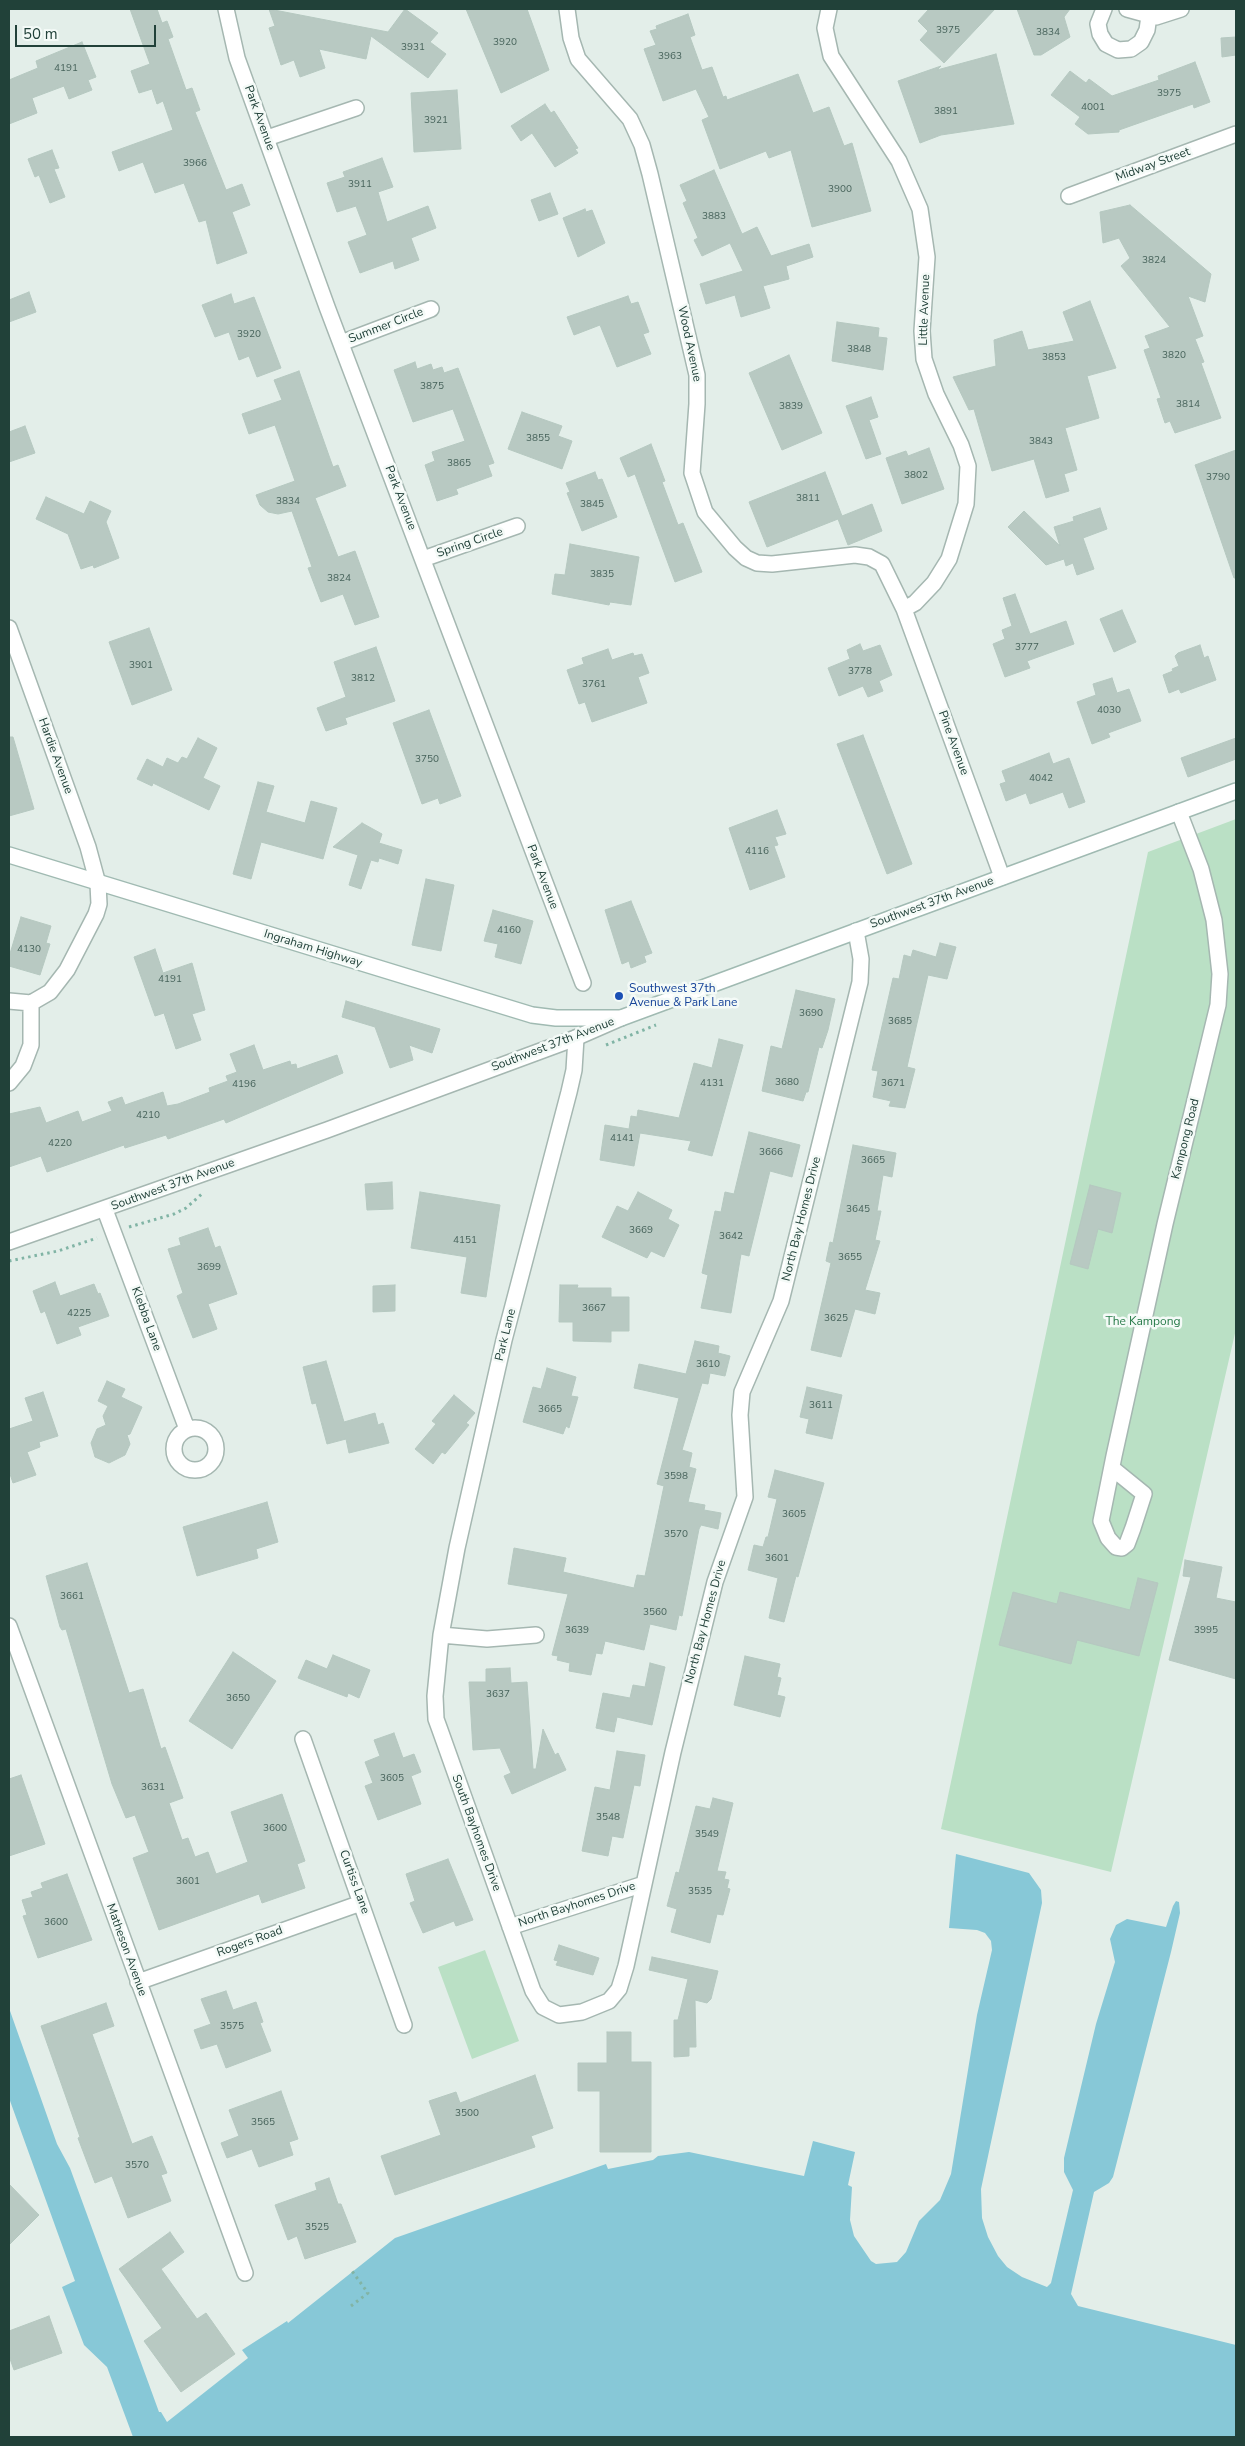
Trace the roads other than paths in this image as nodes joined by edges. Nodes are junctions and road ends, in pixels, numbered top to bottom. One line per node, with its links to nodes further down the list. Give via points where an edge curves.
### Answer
1 (226, 9): 10 (street, Park Avenue, via 237,58)
2 (566, 9): 16 (street, Wood Avenue, via 578,59 630,119 646,160 697,375 692,473 706,512 735,548 757,563 844,555 863,555 876,560 886,570)
3 (829, 9): 16 (street, Little Avenue, via 825,28 831,56 899,161 920,209 927,257 922,330 924,359 968,466 966,504 949,559 934,583 915,603)
4 (1104, 9): 7 (street, via 1098,24 1100,34 1106,44 1118,50 1131,49 1141,42)
5 (1127, 9): 7 (street)
6 (1181, 9): 7 (street, via 1162,16)
7 (1149, 16)
8 (356, 108): 10 (street)
9 (1236, 134): 11 (street, Midway Street)
10 (266, 138): 13 (street, Park Avenue)
11 (1069, 196)
12 (431, 309): 13 (street, Summer Circle)
13 (341, 343): 15 (street, Park Avenue)
14 (517, 526): 15 (street, Spring Circle)
15 (424, 559): 24 (street, Park Avenue)
16 (904, 609): 21 (street, Pine Avenue)
17 (9, 628): 22 (street, Hardie Avenue, via 88,847)
18 (1236, 791): 19 (street, Southwest 37th Avenue)
19 (1180, 812): 21 (street, Southwest 37th Avenue); 33 (street, Kampong Road, via 1201,869 1214,920 1220,974 1218,1005 1165,1224)
20 (9, 856): 22 (street, Ingraham Highway)
21 (1002, 877): 23 (street, Southwest 37th Avenue)
22 (98, 884): 26 (street, Hardie Avenue, via 96,914 67,970 50,992); 27 (street, Ingraham Highway, via 532,1015)
23 (856, 931): 27 (street, Southwest 37th Avenue); 38 (street, North Bay Homes Drive, via 860,950 860,982 781,1301 742,1392 740,1415 745,1497 715,1582)
24 (583, 983)
25 (9, 1001): 26 (street)
26 (31, 1004): 29 (street, via 32,1045 23,1066)
27 (621, 1018): 28 (street, Southwest 37th Avenue)
28 (576, 1038): 30 (street, Southwest 37th Avenue); 35 (street, Park Lane, via 574,1070 504,1340 457,1548)
29 (9, 1083)
30 (105, 1210): 31 (street, Southwest 37th Avenue); 32 (street, Klebba Lane)
31 (9, 1242)
32 (187, 1429)
33 (1112, 1468): 33 (street, Kampong Road, via 1144,1494 1127,1544 1122,1548 1116,1547 1108,1538 1101,1521)
34 (9, 1626): 41 (street, Matheson Avenue)
35 (441, 1635): 36 (street, via 487,1639); 40 (street, South Bayhomes Drive, via 436,1719)
36 (536, 1635)
37 (303, 1740): 39 (street, Curtiss Lane)
38 (644, 1884): 40 (street, North Bayhomes Drive); 42 (street, North Bay Homes Drive, via 620,1989 602,2004)
39 (361, 1903): 41 (street, Rogers Road); 43 (street, Curtiss Lane)
40 (510, 1927): 42 (street, South Bayhomes Drive, via 537,1999 550,2012)
41 (138, 1982): 44 (street, Matheson Avenue)
42 (559, 2015)
43 (404, 2025)
44 (245, 2273)

